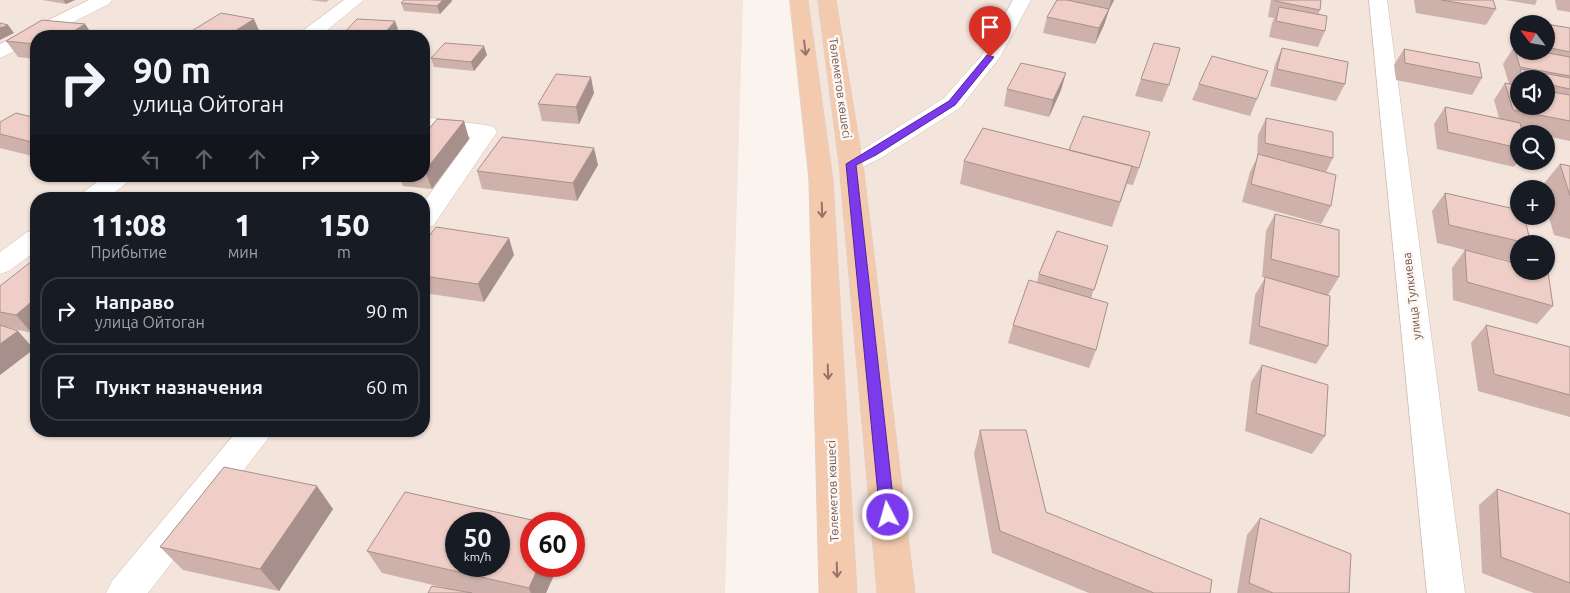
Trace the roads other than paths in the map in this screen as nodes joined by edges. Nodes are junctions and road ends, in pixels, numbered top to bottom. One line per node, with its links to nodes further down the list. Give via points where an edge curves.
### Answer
1 (103, 0): 7 (street)
2 (355, 0): 8 (street)
3 (799, 0): 20 (main road, Төлеметов көшесі, one-way to 20, via 821,180)
4 (827, 0): 12 (main road, Төлеметов көшесі)
5 (1022, 0): 12 (street, via 990,57 952,103)
6 (1378, 0): 22 (street, улица Тулкиева)
7 (44, 30)
8 (316, 30)
9 (30, 37): 10 (street)
10 (0, 52)
11 (430, 125): 15 (street, via 486,132)
12 (851, 164): 21 (main road, Төлеметов көшесі)
13 (113, 182): 14 (street)
14 (99, 192)
15 (430, 211)
16 (30, 242): 17 (street)
17 (0, 265)
18 (251, 437): 19 (street)
19 (125, 593)
20 (838, 593)
21 (896, 593)
22 (1446, 593)

